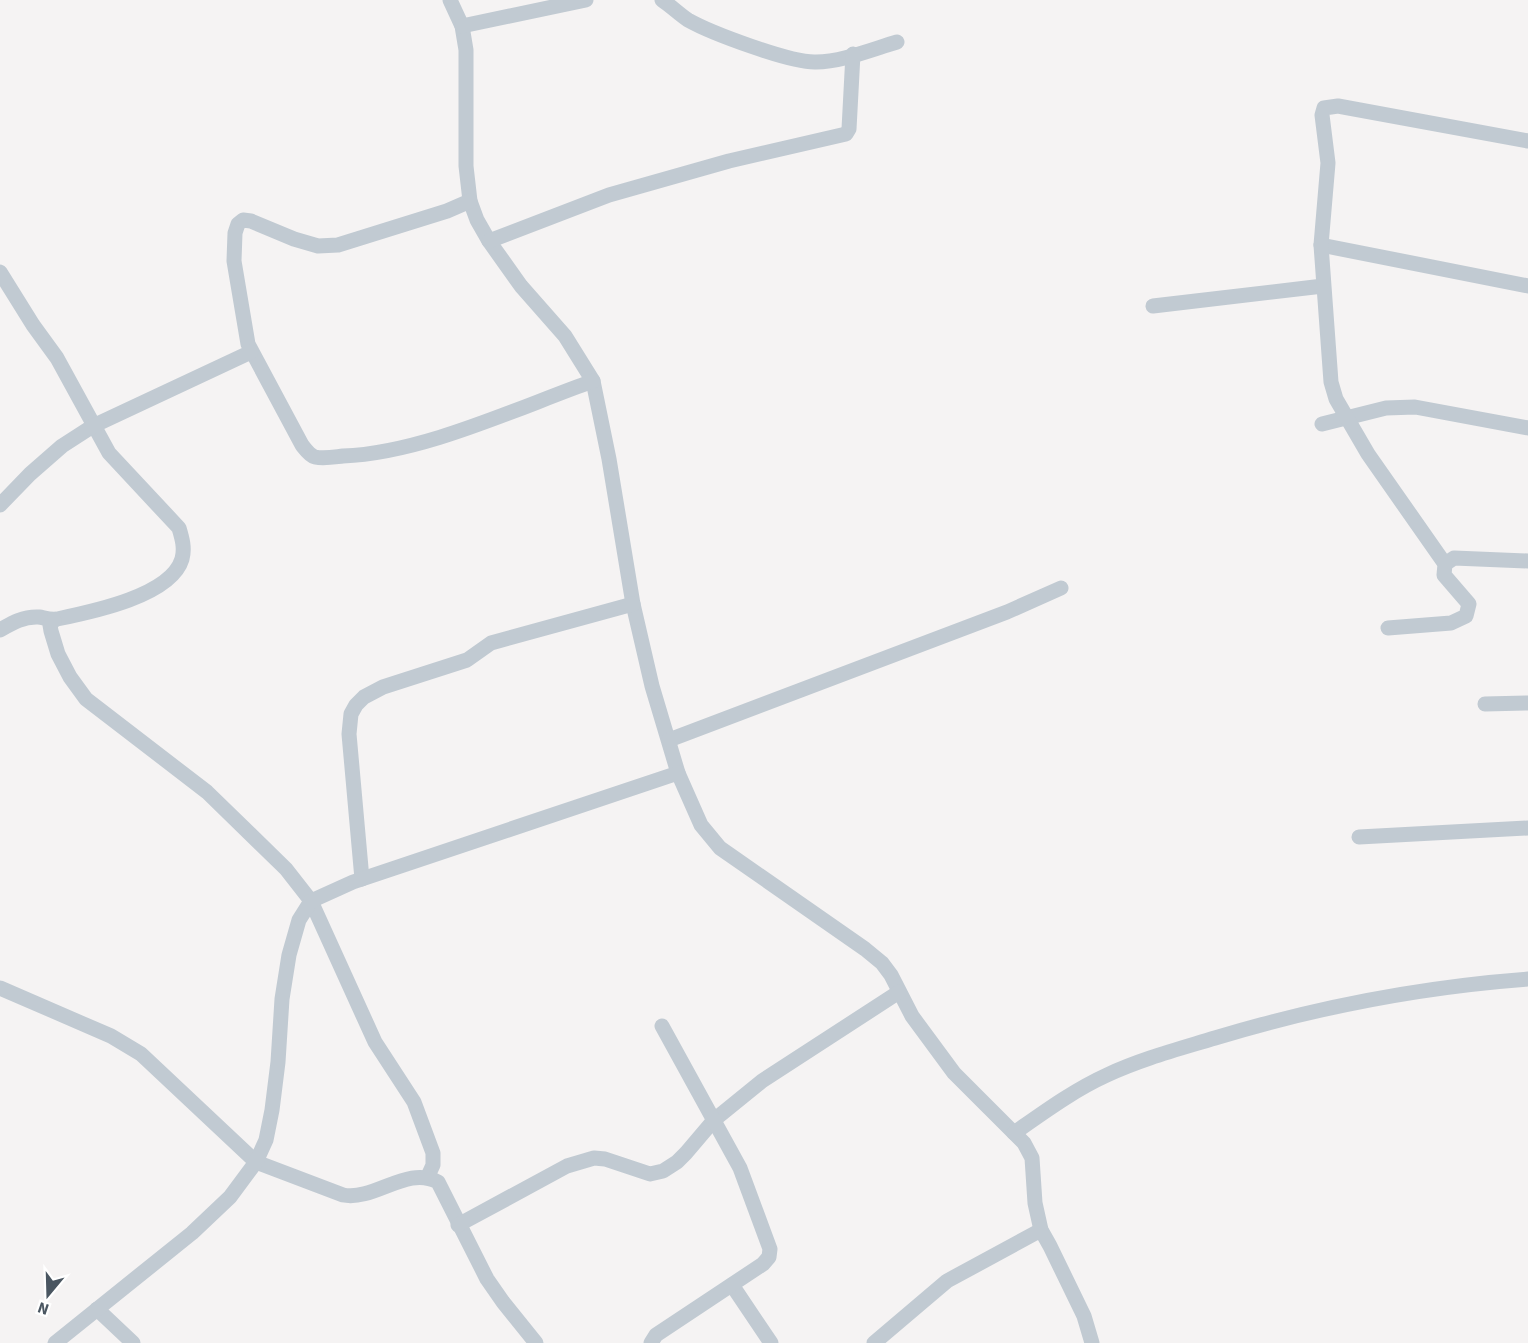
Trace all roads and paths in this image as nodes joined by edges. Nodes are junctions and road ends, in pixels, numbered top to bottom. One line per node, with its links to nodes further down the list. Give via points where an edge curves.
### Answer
1 (450, 0): 4 (street)
2 (586, 0): 4 (street)
3 (662, 0): 6 (street, via 717,33 796,59 815,62)
4 (462, 26): 8 (street)
5 (897, 42): 6 (street)
6 (853, 54): 9 (street, via 846,134 729,160 609,195)
7 (1528, 141): 10 (street, via 1338,106 1324,108 1328,163)
8 (470, 201): 9 (street); 15 (street, via 338,245 318,246 243,220 235,233 234,261)
9 (489, 241): 16 (street, via 521,286 565,336)
10 (1321, 245): 12 (street); 13 (street)
11 (0, 272): 19 (street, via 57,358)
12 (1323, 286): 14 (street); 17 (street, via 1331,382)
13 (1528, 286)
14 (1153, 306)
15 (251, 352): 16 (street, via 302,445 316,457 361,455 417,443); 19 (street)
16 (593, 381): 25 (street)
17 (1348, 419): 18 (street); 20 (street, via 1386,408 1415,407); 23 (street)
18 (1322, 424)
19 (93, 426): 21 (street, via 62,446); 26 (street, via 109,453 179,528 184,544 182,559 176,572 151,591)
20 (1528, 428)
21 (0, 505)
22 (1528, 561): 23 (street, via 1454,558)
23 (1446, 564): 27 (street, via 1444,575 1469,604 1466,616 1451,623)
24 (1061, 588): 31 (street)
25 (633, 603): 31 (street); 35 (street, via 490,643 467,660 364,697 351,714 349,734)
26 (54, 620): 28 (street, via 17,620); 36 (street, via 50,625 58,654 86,699 207,792 286,869)
27 (1388, 628)
28 (0, 630)
29 (1528, 703): 30 (street)
30 (1485, 704)
31 (669, 741): 32 (street)
32 (678, 773): 35 (street); 39 (street, via 701,825 720,848 865,949 882,963)
33 (1528, 828): 34 (street)
34 (1359, 837)
35 (362, 879): 36 (street)
36 (311, 901): 43 (street, via 299,920 289,955 272,1110 266,1140); 44 (street, via 375,1042 414,1102 433,1153)
37 (1528, 979): 42 (street, via 1368,1000 1276,1020 1195,1044 1108,1075)
38 (0, 988): 43 (street, via 111,1036 141,1054)
39 (899, 992): 41 (street, via 762,1081); 42 (street, via 954,1073)
40 (662, 1026): 41 (street)
41 (714, 1120): 45 (street, via 681,1158 663,1171 650,1174 605,1159 581,1161); 47 (street, via 740,1168 770,1249 763,1264)
42 (1014, 1133): 46 (street, via 1032,1158)
43 (256, 1162): 44 (street, via 352,1197); 48 (street, via 230,1197 200,1226)
44 (428, 1176): 45 (street, via 438,1182)
45 (458, 1225): 51 (street, via 492,1287)
46 (1041, 1230): 54 (street, via 947,1281); 55 (street, via 1084,1316)
47 (732, 1285): 52 (street, via 656,1335); 53 (street)
48 (97, 1309): 49 (street); 50 (street)
49 (55, 1343)
50 (133, 1343)
51 (536, 1343)
52 (651, 1343)
53 (771, 1343)
54 (874, 1343)
55 (1092, 1343)

